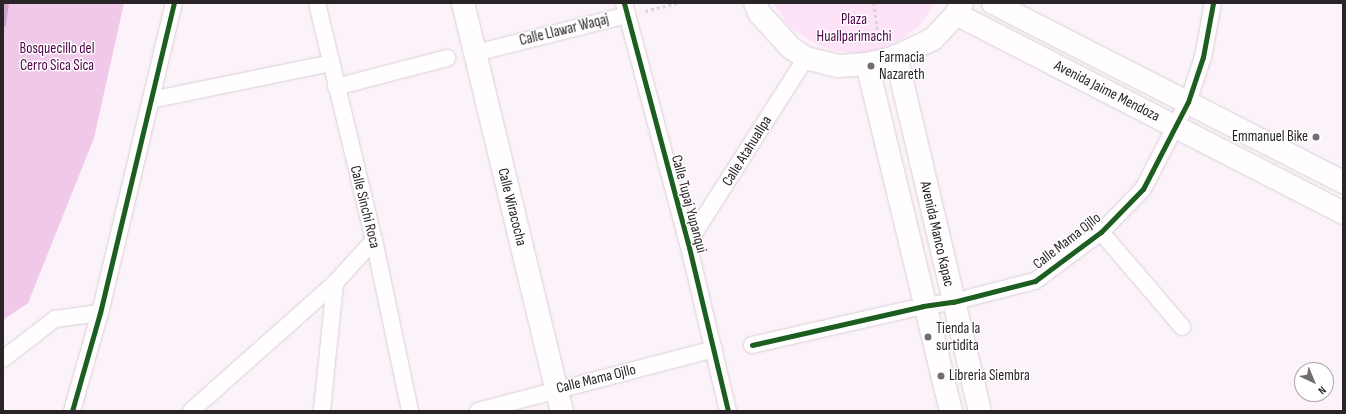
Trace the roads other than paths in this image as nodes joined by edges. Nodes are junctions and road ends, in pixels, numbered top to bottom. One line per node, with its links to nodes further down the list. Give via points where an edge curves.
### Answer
1 (174, 3): 16 (street)
2 (317, 3): 13 (street, Calle Sinchi Roca)
3 (463, 3): 9 (main road, Calle Wiracocha)
4 (755, 3): 12 (main road, via 760,14 780,37)
5 (993, 3): 17 (main road, Avenida Jaime Mendoza)
6 (1213, 3): 17 (street, Calle Mama Ojllo, via 1203,57)
7 (625, 9): 9 (street, Calle Llawar Waqaj); 23 (street, Calle Tupaj Yupanqui)
8 (959, 9): 10 (main road, via 933,39); 18 (main road, Avenida Jaime Mendoza)
9 (474, 53): 32 (main road, Calle Wiracocha)
10 (894, 57): 14 (main road); 25 (main road, Avenida Manco Kapac)
11 (447, 58): 15 (street)
12 (806, 58): 14 (main road, via 838,66); 23 (street, Calle Atahuallpa)
13 (331, 63): 15 (street, Calle Sinchi Roca); 16 (street)
14 (867, 64): 26 (main road, Avenida Manco Kapac)
15 (336, 87): 22 (street, Calle Sinchi Roca)
16 (151, 100): 27 (street)
17 (1188, 102): 18 (street, Calle Mama Ojllo); 19 (main road, Avenida Jaime Mendoza)
18 (1177, 126): 20 (main road, Avenida Jaime Mendoza); 21 (street, Calle Mama Ojllo, via 1143,189)
19 (1343, 182)
20 (1343, 213)
21 (1101, 232): 25 (street, Calle Mama Ojllo, via 1035,281); 28 (street)
22 (374, 240): 24 (street); 36 (street, Calle Sinchi Roca)
23 (688, 243): 30 (street, Calle Tupaj Yupanqui)
24 (335, 283): 34 (street); 35 (street)
25 (953, 302): 26 (street, Calle Mama Ojllo); 41 (main road, Avenida Manco Kapac)
26 (923, 306): 29 (street, Calle Mama Ojllo); 40 (main road, Avenida Manco Kapac)
27 (100, 313): 31 (street, via 55,319); 33 (street)
28 (1182, 327)
29 (752, 345)
30 (714, 349): 32 (street, Calle Mama Ojllo); 39 (street, Calle Tupaj Yupanqui)
31 (3, 359)
32 (557, 389): 37 (street, Calle Mama Ojllo); 38 (main road, Calle Wiracocha)
33 (72, 411)
34 (191, 411)
35 (322, 411)
36 (410, 411)
37 (478, 411)
38 (562, 411)
39 (728, 411)
40 (951, 411)
41 (980, 411)

